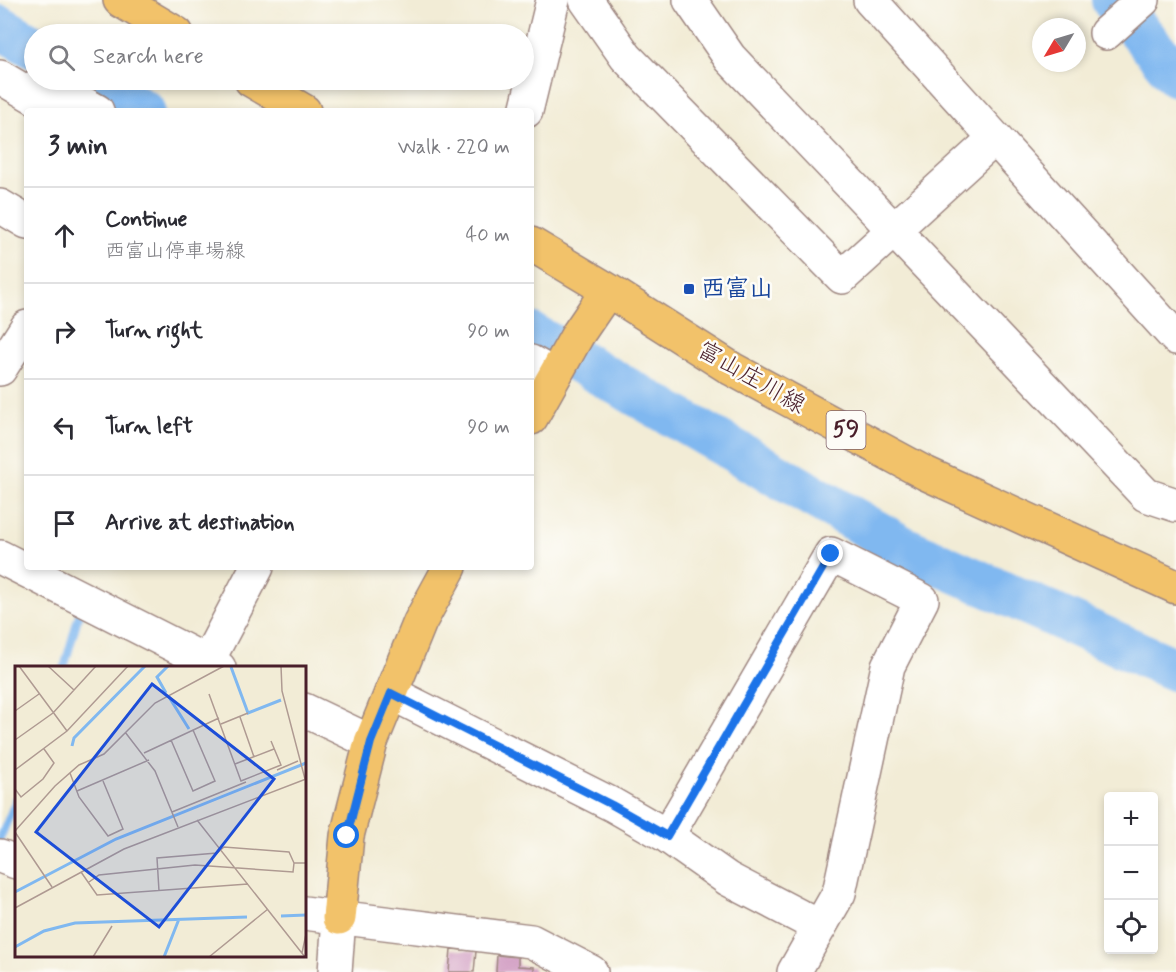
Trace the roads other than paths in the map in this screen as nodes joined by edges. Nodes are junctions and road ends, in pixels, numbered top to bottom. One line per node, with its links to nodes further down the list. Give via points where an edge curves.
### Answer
1 (120, 0): 7 (main road)
2 (553, 0): 12 (street)
3 (586, 0): 23 (street, via 626,57 842,277)
4 (690, 0): 23 (street, via 730,58)
5 (870, 0): 20 (street)
6 (1143, 0): 8 (street)
7 (160, 24)
8 (1106, 33)
9 (0, 55): 10 (street)
10 (24, 69)
11 (0, 77): 16 (street)
12 (534, 78)
13 (60, 90): 17 (street)
14 (268, 90): 18 (main road)
15 (531, 90): 19 (street)
16 (53, 108)
17 (92, 108)
18 (299, 108)
19 (527, 108)
20 (995, 138): 23 (street); 27 (street)
21 (0, 206): 22 (street)
22 (24, 220)
23 (893, 230): 31 (street, via 1146,495)
24 (534, 246): 25 (main road, 富山庄川線 / 59)
25 (608, 290): 28 (main road, via 578,334); 38 (main road, 富山庄川線 / 59, via 732,369 925,473)
26 (24, 332): 29 (street)
27 (1176, 338)
28 (543, 368): 30 (main road)
29 (0, 369)
30 (534, 406)
31 (1176, 505)
32 (0, 557): 33 (street)
33 (24, 564)
34 (44, 570): 37 (street)
35 (256, 570): 39 (street)
36 (448, 570): 40 (main road, via 420,622)
37 (75, 579): 39 (street)
38 (1176, 587)
39 (213, 665)
40 (391, 693): 42 (main road); 43 (street)
41 (306, 711): 42 (street)
42 (371, 742): 47 (main road, via 347,836)
43 (667, 836): 48 (street, via 728,879); 48 (street, via 831,554 922,600 888,666 839,893)
44 (0, 856): 45 (street)
45 (15, 862)
46 (306, 913): 47 (street)
47 (339, 918): 49 (street); 50 (street, via 531,941)
48 (820, 927): 51 (street)
49 (335, 972)
50 (591, 972)
51 (794, 972)

